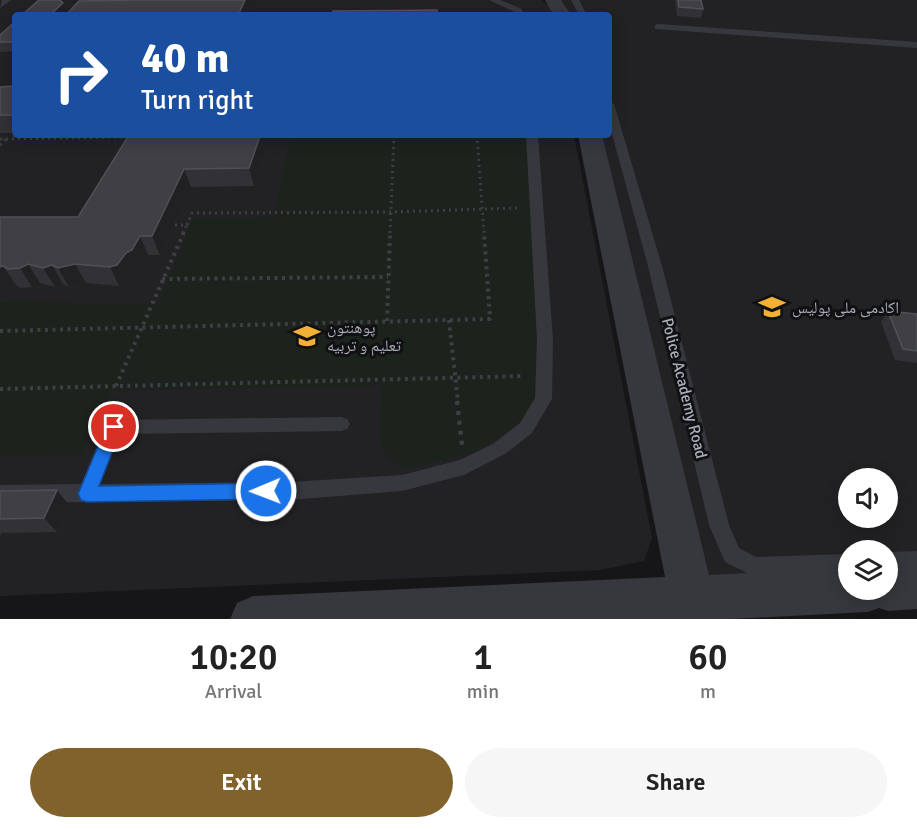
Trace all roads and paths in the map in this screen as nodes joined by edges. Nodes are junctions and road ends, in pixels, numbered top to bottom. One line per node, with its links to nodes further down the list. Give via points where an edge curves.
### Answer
1 (7, 0): 3 (lane)
2 (493, 0): 4 (lane)
3 (0, 6)
4 (519, 12)
5 (658, 27): 6 (lane)
6 (917, 45)
7 (612, 115): 39 (lane, Police Academy Road, via 655,266 719,525 732,555 755,567)
8 (70, 138): 15 (path)
9 (133, 138): 17 (path)
10 (394, 138): 20 (path)
11 (477, 138): 19 (path)
12 (532, 138): 18 (lane)
13 (591, 138): 43 (street)
14 (0, 139): 15 (path)
15 (6, 139): 16 (path)
16 (0, 145)
17 (128, 147)
18 (537, 207): 19 (path); 29 (lane)
19 (481, 209): 20 (path); 25 (path, via 490,319)
20 (392, 212): 22 (path, via 192,213); 23 (path)
21 (163, 225): 22 (path)
22 (187, 225): 24 (path)
23 (388, 277): 24 (path); 26 (path)
24 (162, 279): 27 (path)
25 (448, 320): 26 (path); 30 (path)
26 (387, 321): 27 (path)
27 (141, 328): 28 (path); 31 (path)
28 (0, 331)
29 (544, 375): 30 (path); 34 (lane, via 543,399 526,428)
30 (455, 377): 31 (path); 34 (path)
31 (116, 386): 32 (path)
32 (0, 389)
33 (341, 424): 36 (lane, via 114,427)
34 (464, 467): 36 (lane, via 391,483 289,491)
35 (0, 494): 36 (lane)
36 (87, 494)
37 (917, 561): 38 (lane)
38 (898, 562)
39 (838, 564)
40 (917, 587): 41 (street)
41 (898, 588)
42 (838, 593): 43 (street)
43 (696, 608): 44 (street)
44 (253, 619)

